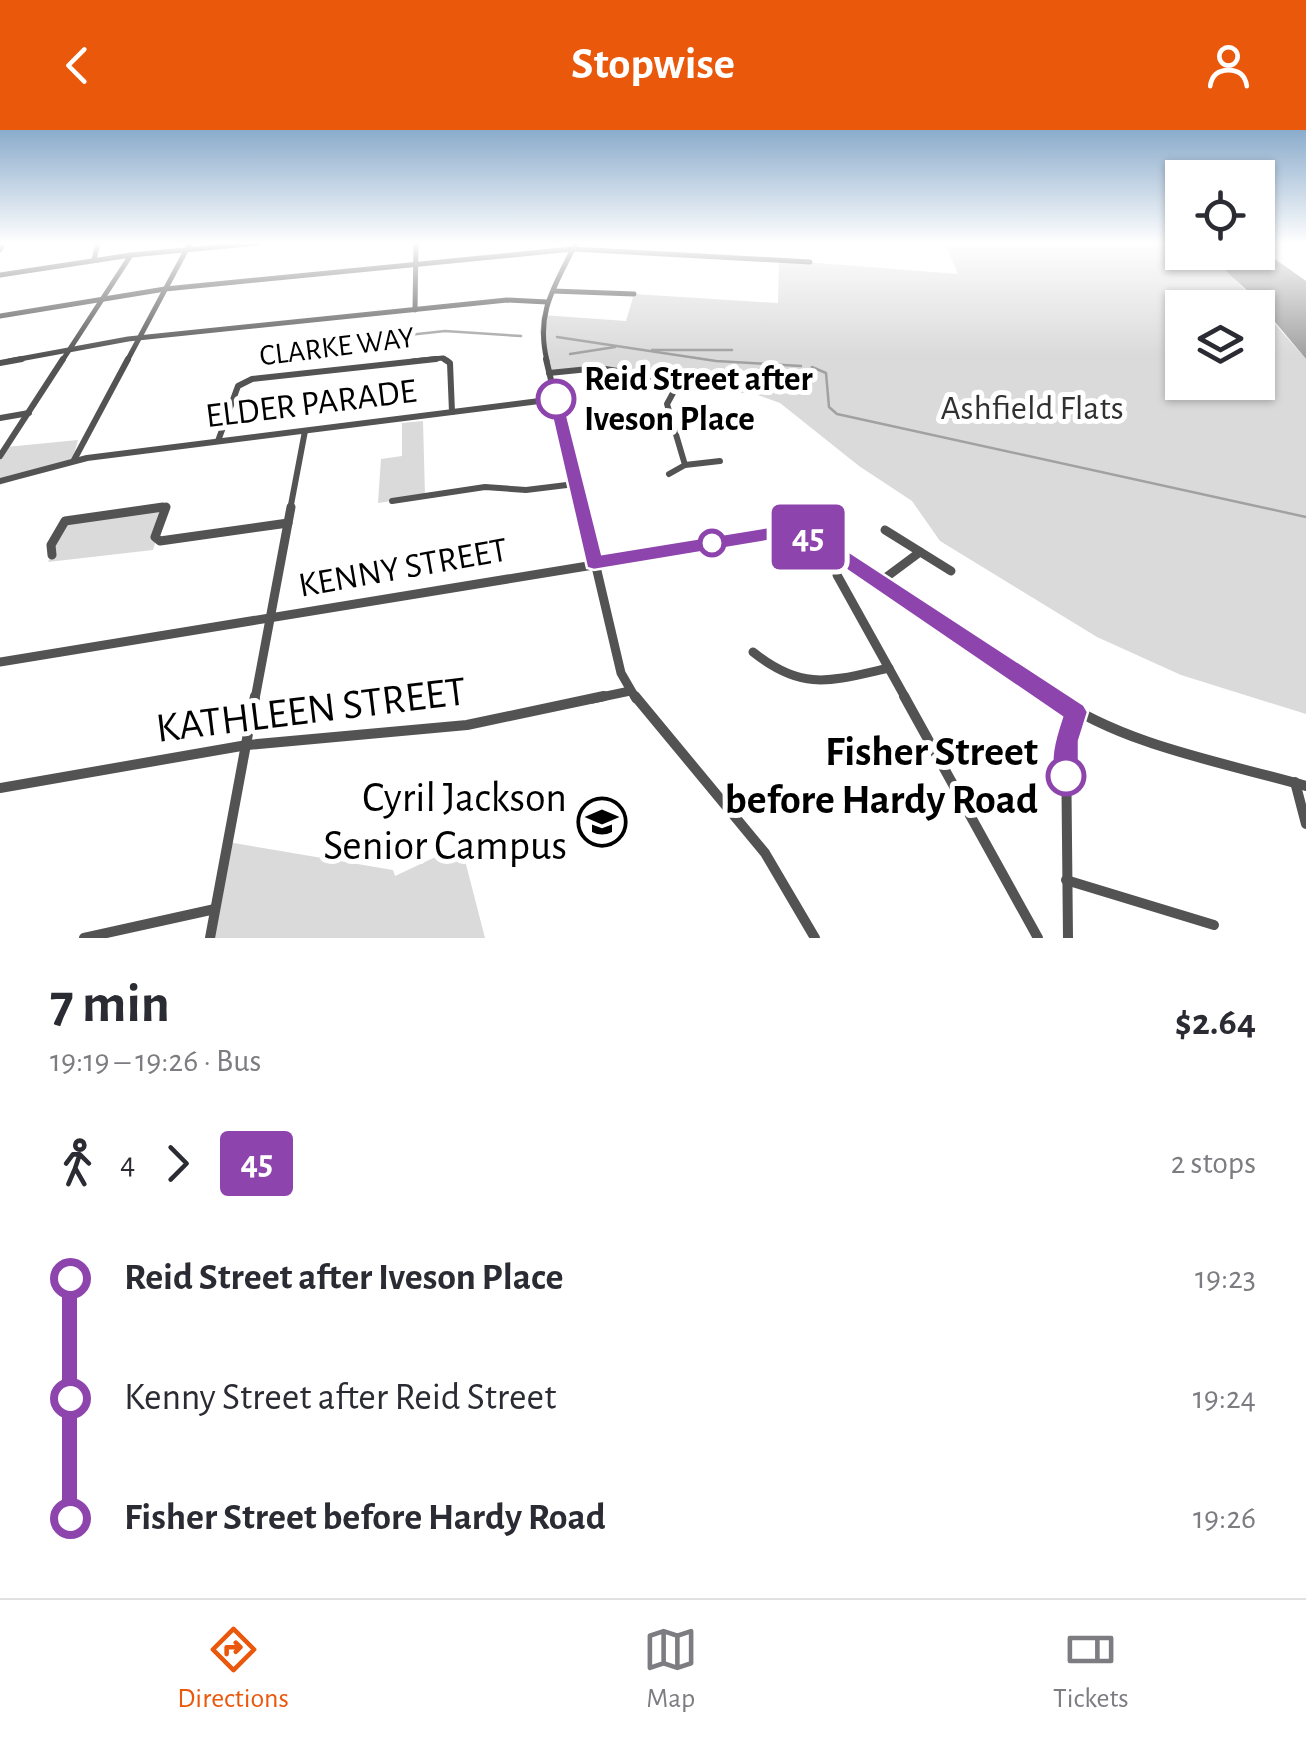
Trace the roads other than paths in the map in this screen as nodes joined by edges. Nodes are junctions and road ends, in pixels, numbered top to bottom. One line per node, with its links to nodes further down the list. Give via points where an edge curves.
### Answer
1 (114, 281): 9 (street)
2 (169, 281): 6 (street)
3 (255, 281): 6 (street)
4 (415, 281): 11 (street)
5 (557, 281): 7 (street)
6 (165, 289): 9 (street); 13 (street)
7 (552, 290): 8 (street); 10 (street)
8 (634, 294)
9 (103, 299): 12 (street); 14 (street)
10 (547, 302): 11 (street); 16 (street, via 540,328)
11 (415, 310): 13 (street)
12 (0, 316)
13 (138, 338): 14 (street); 26 (street)
14 (70, 350): 15 (street); 20 (street)
15 (0, 362)
16 (549, 373): 17 (street, via 594,368); 19 (street)
17 (679, 382): 18 (street); 28 (street, via 667,404)
18 (729, 390)
19 (556, 399): 21 (street, ELDER PARADE); 31 (street)
20 (29, 412): 22 (street); 25 (street)
21 (452, 412): 23 (street, ELDER PARADE); 24 (street, CLARKE WAY, via 450,363 444,358 252,379 238,386)
22 (0, 418)
23 (305, 430): 24 (street, ELDER PARADE); 33 (street)
24 (218, 442): 26 (street, ELDER PARADE)
25 (0, 456)
26 (74, 460): 30 (street, ELDER PARADE)
27 (720, 462): 28 (street)
28 (685, 465): 29 (street)
29 (669, 474)
30 (0, 481)
31 (575, 484): 32 (street, via 486,487); 37 (street)
32 (392, 502)
33 (288, 524): 36 (street, via 160,541 155,537 166,508 65,520); 41 (street)
34 (885, 530): 35 (street)
35 (920, 552): 38 (street); 40 (street)
36 (52, 555)
37 (594, 562): 40 (street, KENNY STREET, via 774,533 815,539); 41 (street, KENNY STREET); 45 (street)
38 (951, 571)
39 (838, 575): 44 (street)
40 (881, 581): 46 (street)
41 (271, 618): 43 (street, KENNY STREET); 47 (street)
42 (752, 652): 44 (street, via 808,684)
43 (0, 662)
44 (889, 668): 57 (street)
45 (630, 691): 47 (street, KATHLEEN STREET, via 432,730); 56 (street, via 765,853)
46 (1076, 712): 48 (street, via 1146,740); 51 (street, via 1066,741)
47 (247, 745): 49 (street, KATHLEEN STREET); 52 (street)
48 (1300, 784): 50 (street)
49 (0, 788)
50 (1306, 824)
51 (1066, 880): 53 (street); 58 (street)
52 (215, 909): 54 (street); 55 (street)
53 (1214, 925)
54 (84, 938)
55 (210, 938)
56 (815, 938)
57 (1038, 938)
58 (1068, 938)

